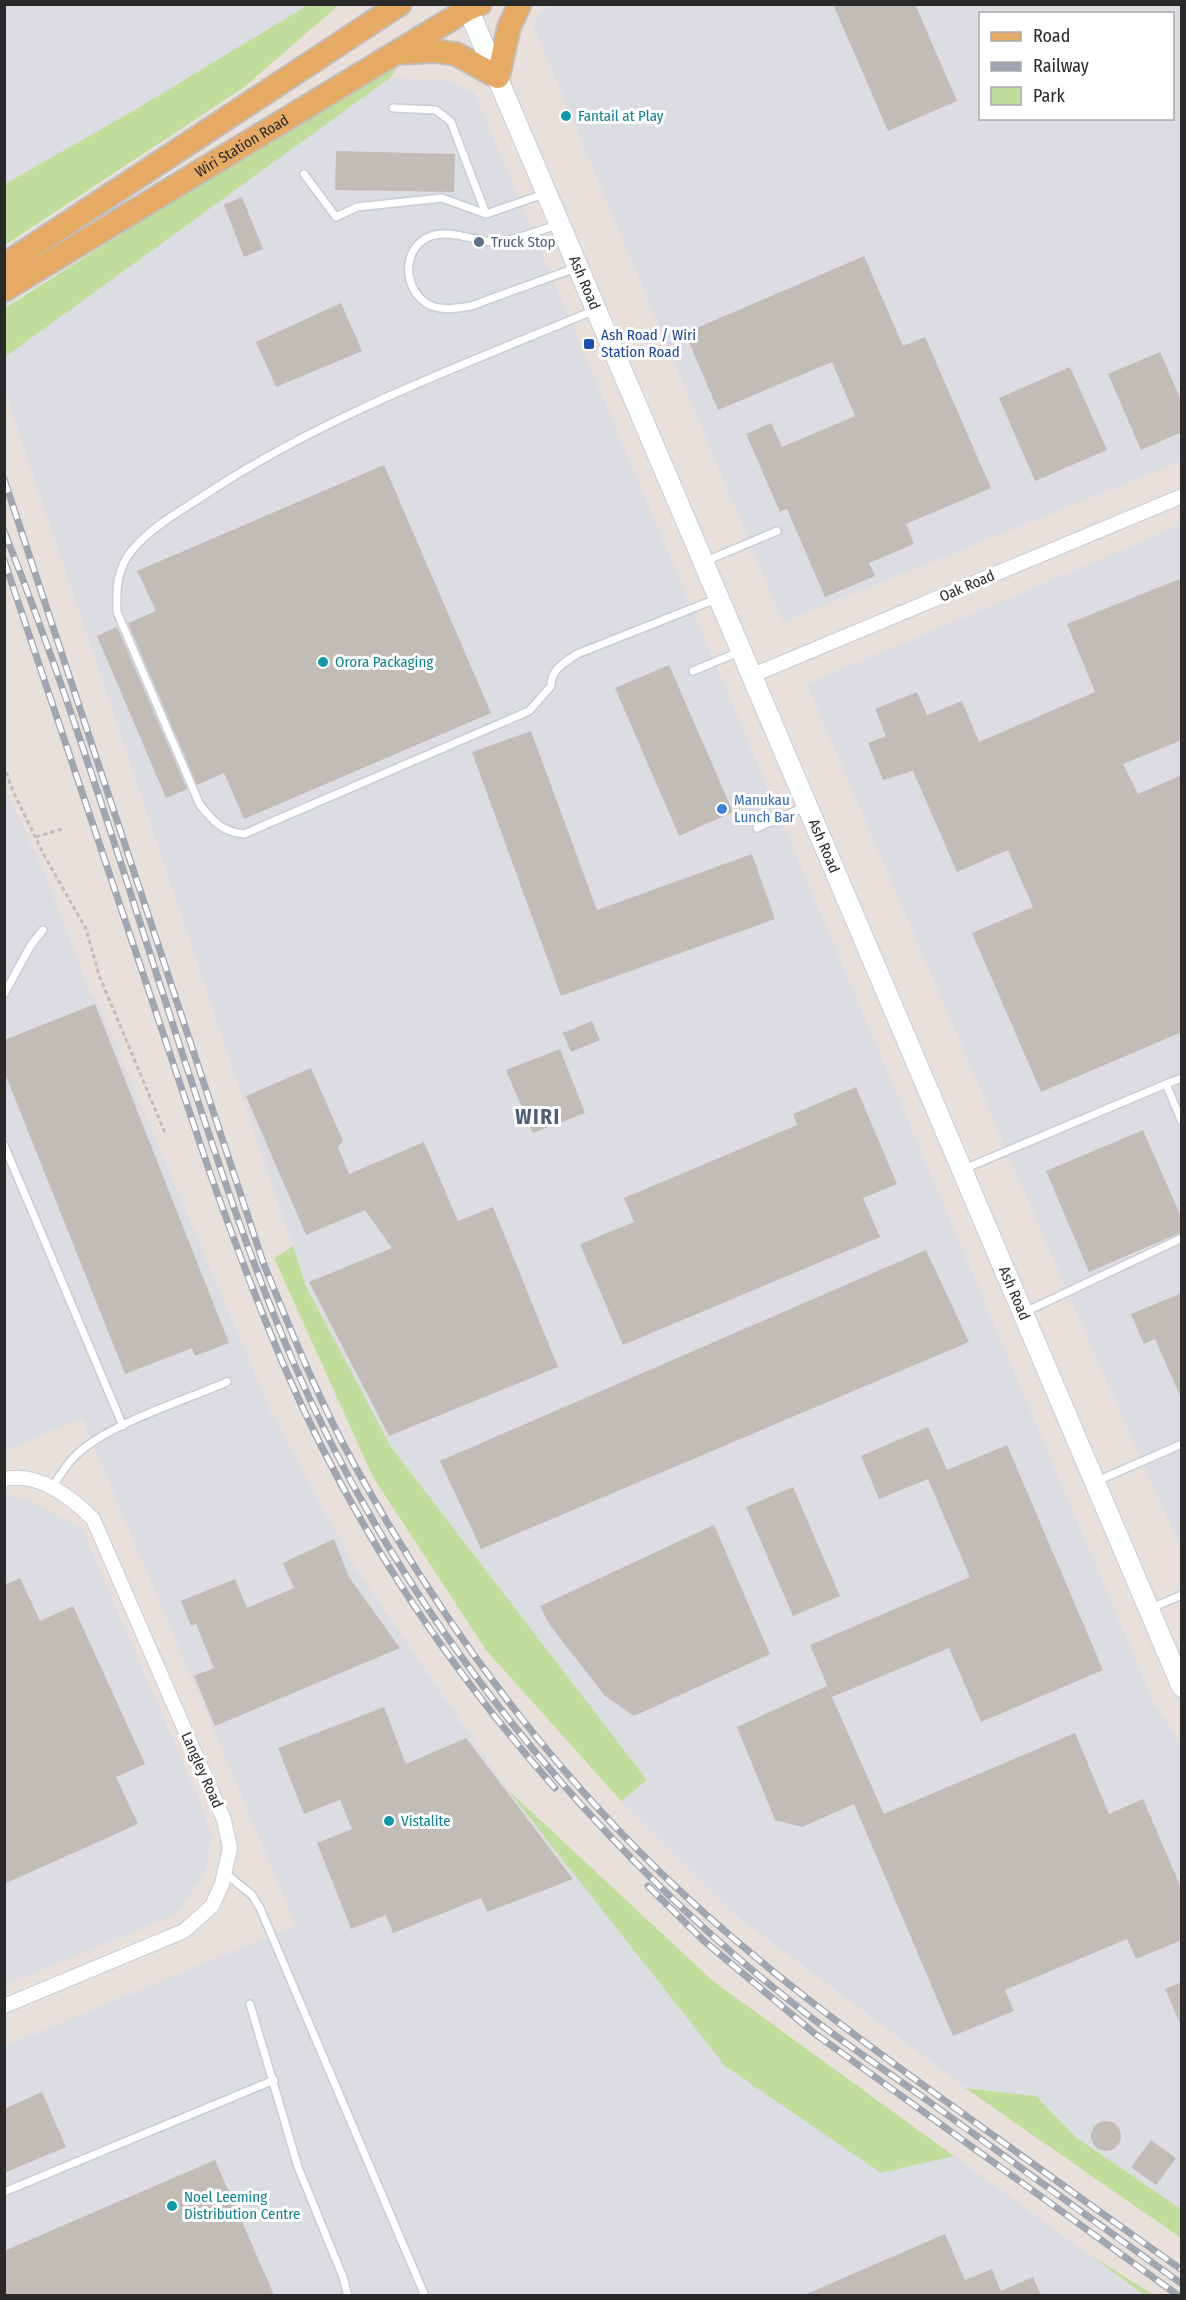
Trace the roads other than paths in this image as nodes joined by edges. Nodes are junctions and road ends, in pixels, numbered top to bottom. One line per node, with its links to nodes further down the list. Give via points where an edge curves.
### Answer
1 (384, 4): 5 (main road)
2 (399, 4): 5 (main road, Wiri Station Road)
3 (520, 4): 7 (main road, via 509,27)
4 (471, 6): 6 (main road, Wiri Station Road); 7 (main road, Ash Road)
5 (369, 23): 13 (main road, Wiri Station Road)
6 (393, 53): 7 (main road, via 456,54); 15 (main road, Wiri Station Road)
7 (498, 77): 10 (main road, Ash Road)
8 (393, 108): 11 (lane, via 435,110 451,122)
9 (304, 174): 11 (lane, via 336,217 357,207 442,198)
10 (548, 193): 11 (lane); 12 (main road, Ash Road)
11 (486, 214)
12 (561, 224): 14 (main road, Ash Road); 14 (lane, via 496,242 432,236 415,246 408,261 413,289 427,304 455,309)
13 (4, 265)
14 (579, 267): 16 (main road, Ash Road)
15 (4, 290)
16 (597, 310): 19 (main road, Ash Road); 20 (lane, via 357,412 271,454 219,485 134,548 116,585 117,612 201,805 216,825 244,834 529,711 551,686 551,677 558,668 577,654)
17 (1182, 496): 23 (street, Oak Road)
18 (777, 531): 19 (lane)
19 (704, 562): 20 (main road, Ash Road)
20 (719, 598): 21 (main road, Ash Road)
21 (741, 651): 22 (lane); 23 (main road, Ash Road)
22 (693, 671)
23 (753, 675): 24 (main road, Ash Road)
24 (807, 806): 25 (lane); 32 (main road, Ash Road)
25 (757, 828)
26 (43, 930): 27 (lane)
27 (4, 994)
28 (1182, 1078): 29 (lane)
29 (1166, 1084): 30 (lane); 32 (lane)
30 (1182, 1122)
31 (4, 1144): 36 (lane)
32 (962, 1170): 34 (main road, Ash Road)
33 (1182, 1238): 34 (lane)
34 (1023, 1313): 39 (main road, Ash Road)
35 (227, 1382): 36 (lane)
36 (123, 1426): 40 (lane, via 75,1456)
37 (1182, 1444): 39 (lane)
38 (4, 1479): 40 (street, Langley Road, via 16,1477)
39 (1095, 1482): 42 (main road, Ash Road)
40 (52, 1487): 44 (street, Langley Road, via 73,1499 93,1519 224,1820 230,1848)
41 (1182, 1595): 42 (lane)
42 (1149, 1609): 43 (main road, Ash Road)
43 (1182, 1687)
44 (224, 1873): 46 (street, Langley Road, via 212,1906 184,1931); 50 (lane, via 252,1895 260,1908)
45 (250, 2004): 47 (lane)
46 (4, 2006)
47 (274, 2080): 48 (lane); 49 (lane, via 298,2167)
48 (4, 2192)
49 (348, 2295)
50 (425, 2295)

